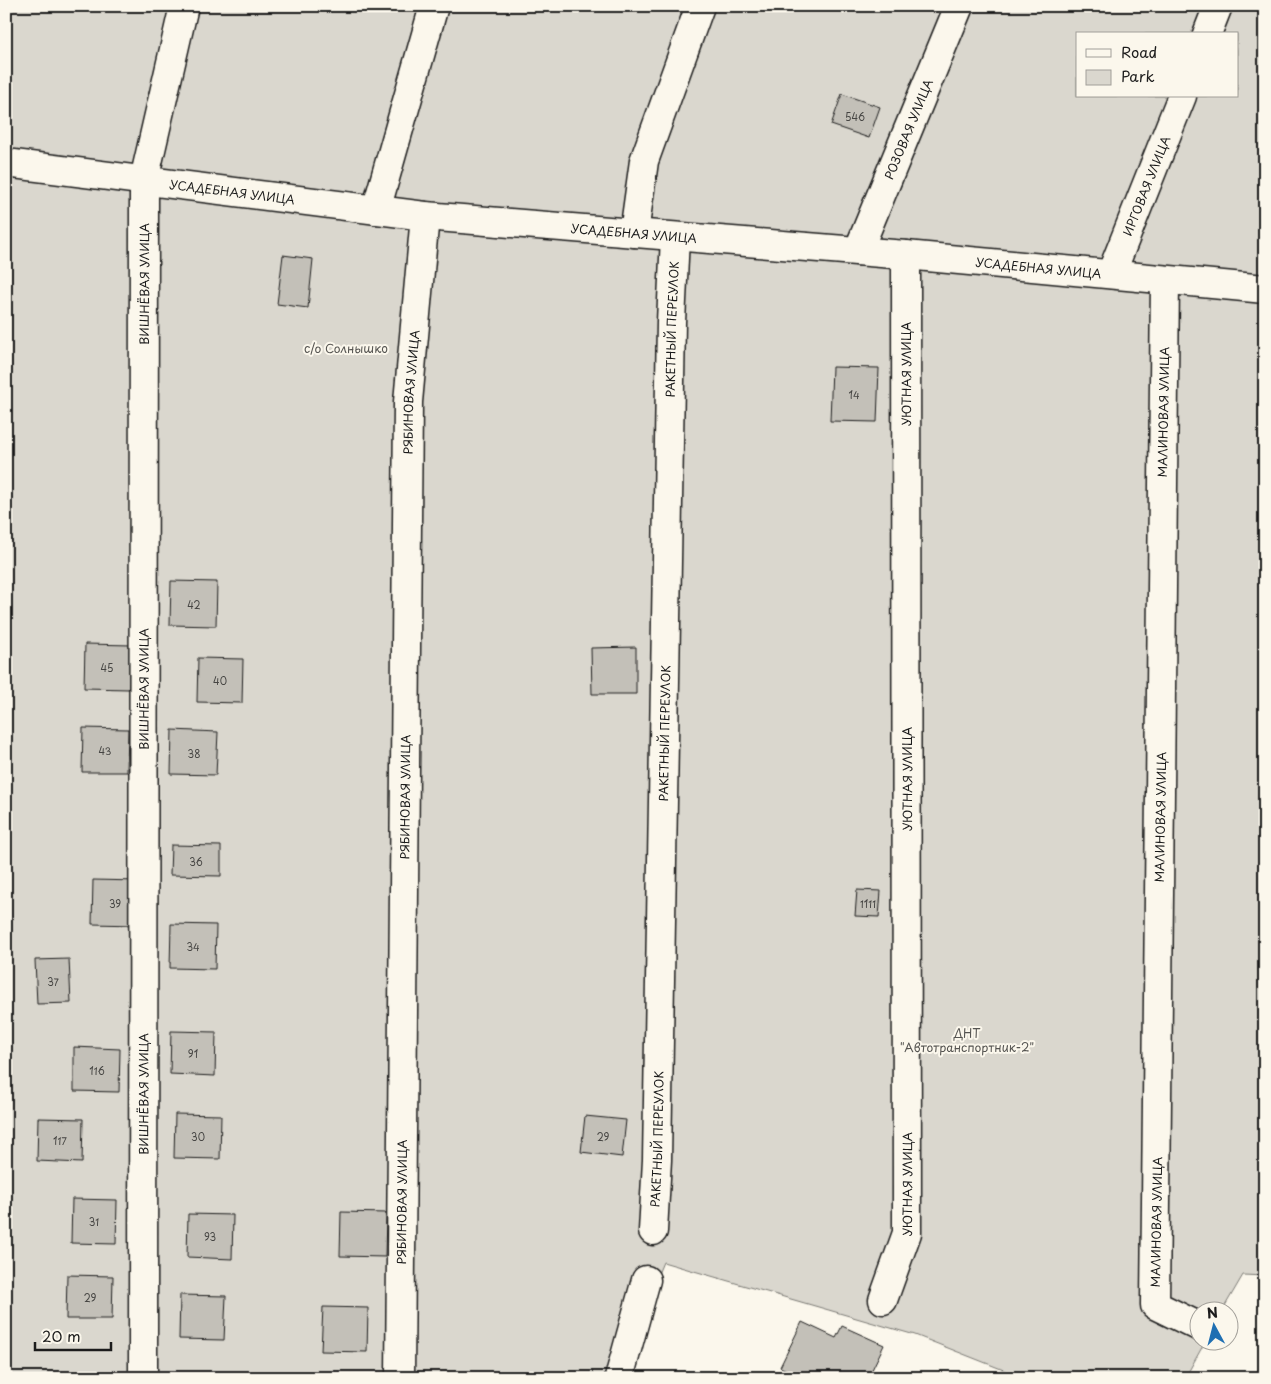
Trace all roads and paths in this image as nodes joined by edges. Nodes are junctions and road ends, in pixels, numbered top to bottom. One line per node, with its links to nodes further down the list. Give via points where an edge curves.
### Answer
1 (184, 6): 9 (street, ВИШНЁВАЯ УЛИЦА)
2 (434, 6): 10 (street)
3 (700, 6): 12 (street, via 644,161)
4 (959, 6): 14 (street, РОЗОВАЯ УЛИЦА)
5 (1218, 6): 6 (street)
6 (1207, 32)
7 (1181, 98): 16 (street, ИРГОВАЯ УЛИЦА)
8 (6, 163): 9 (street, УСАДЕБНАЯ УЛИЦА)
9 (144, 180): 10 (street, УСАДЕБНАЯ УЛИЦА); 23 (street, ВИШНЁВАЯ УЛИЦА)
10 (376, 210): 11 (street, УСАДЕБНАЯ УЛИЦА)
11 (425, 216): 12 (street, УСАДЕБНАЯ УЛИЦА); 24 (street, РЯБИНОВАЯ УЛИЦА, via 408,402)
12 (634, 234): 13 (street, УСАДЕБНАЯ УЛИЦА)
13 (675, 237): 14 (street, УСАДЕБНАЯ УЛИЦА); 19 (street, РАКЕТНЫЙ ПЕРЕУЛОК, via 670,332)
14 (858, 251): 15 (street, УСАДЕБНАЯ УЛИЦА)
15 (906, 255): 16 (street, УСАДЕБНАЯ УЛИЦА); 21 (street, УЮТНАЯ УЛИЦА, via 907,1232)
16 (1111, 274): 17 (street, УСАДЕБНАЯ УЛИЦА)
17 (1165, 280): 18 (street, УСАДЕБНАЯ УЛИЦА); 22 (street, МАЛИНОВАЯ УЛИЦА, via 1155,1304)
18 (1265, 289)
19 (653, 1231)
20 (646, 1280): 25 (street)
21 (883, 1300)
22 (1188, 1321)
23 (143, 1378)
24 (400, 1378)
25 (619, 1378)

